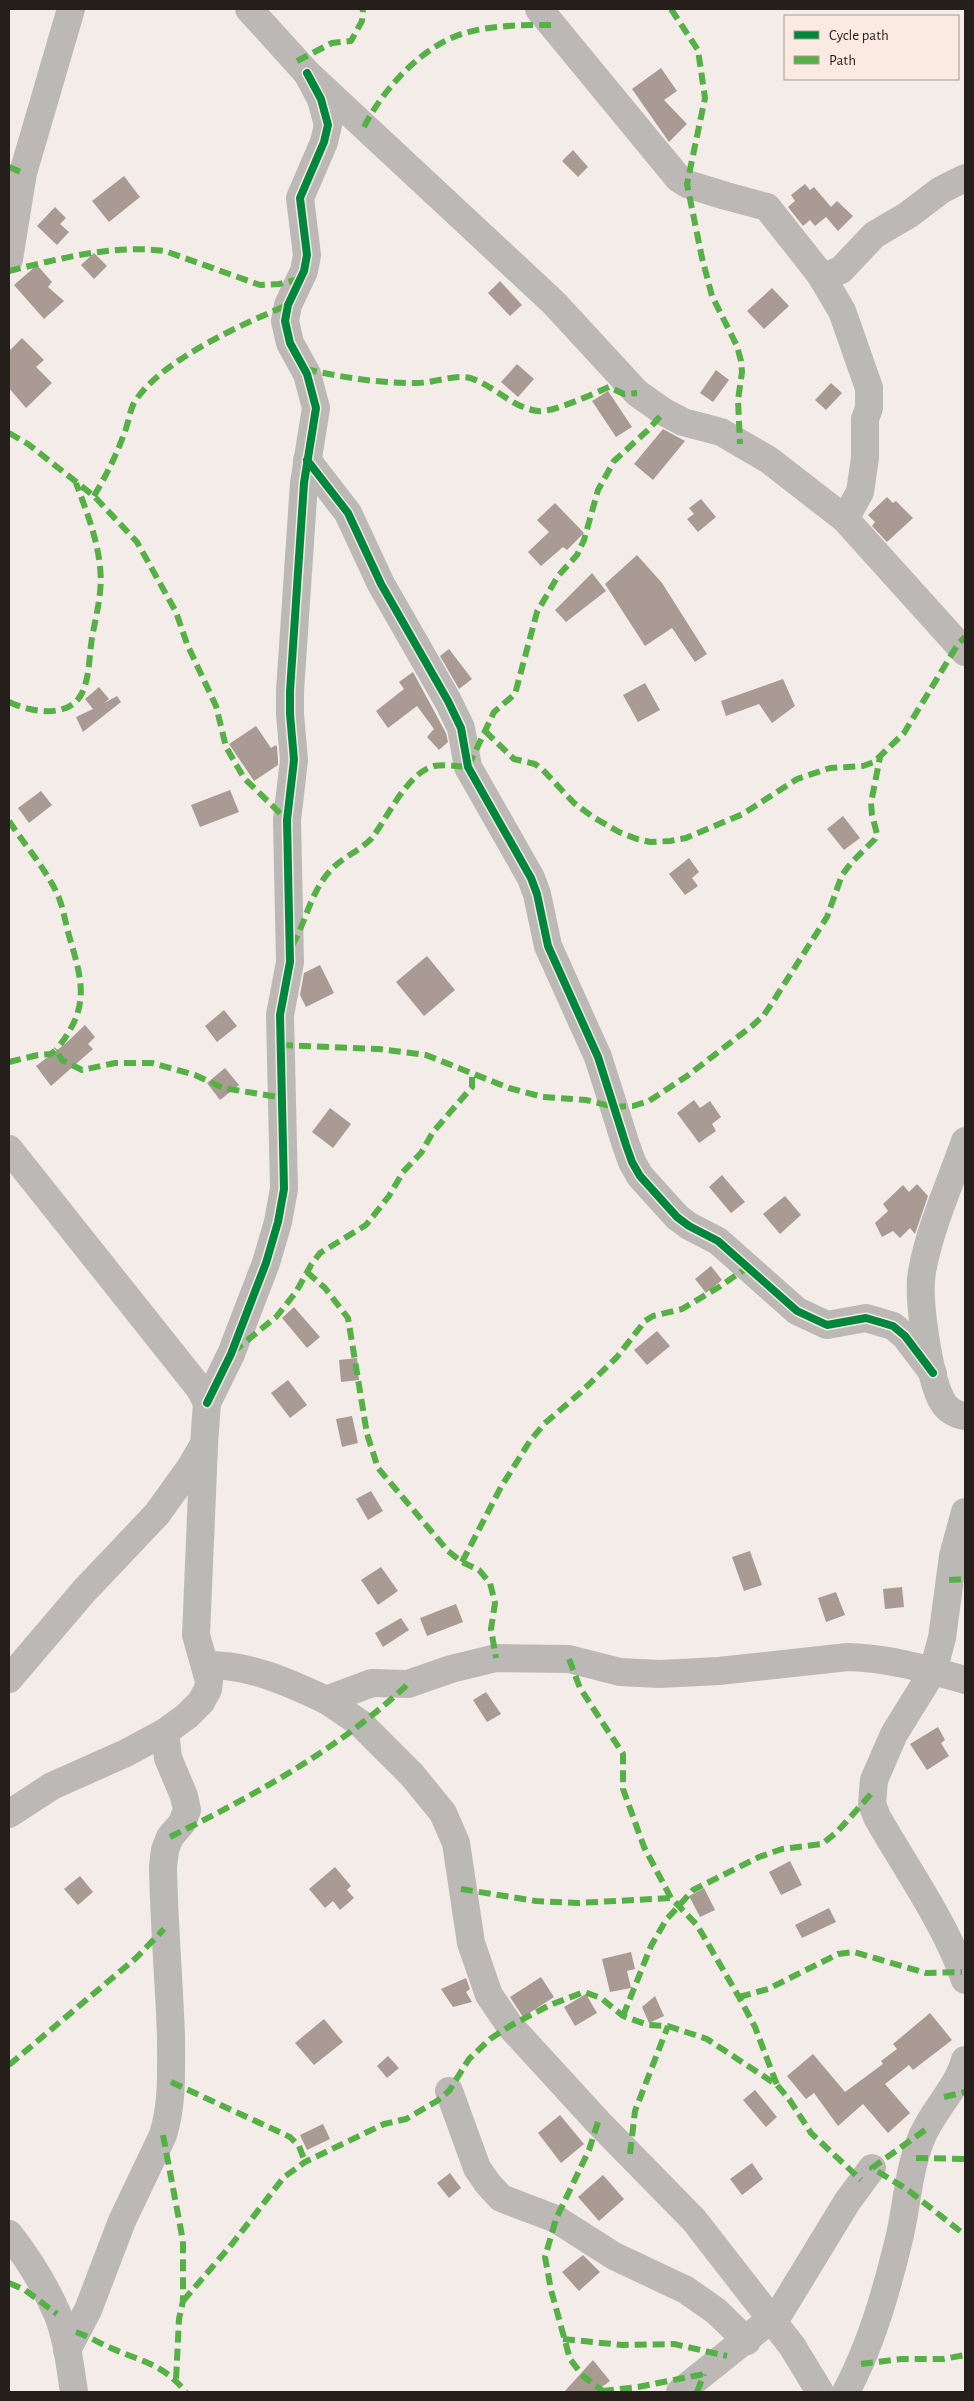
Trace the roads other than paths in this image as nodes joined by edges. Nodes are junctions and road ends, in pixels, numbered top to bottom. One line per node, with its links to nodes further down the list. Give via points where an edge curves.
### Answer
1 (71, 9): 6 (street, via 23,173)
2 (249, 9): 4 (street)
3 (539, 9): 7 (street, via 679,179 767,206)
4 (307, 73): 8 (street, via 321,99 328,125 300,198 307,255 285,321 290,343 307,374 316,408); 9 (street, via 554,303 637,392 683,422 721,432 769,460)
5 (965, 178): 7 (street, via 941,190 874,235 842,270 829,275)
6 (9, 259)
7 (820, 274): 9 (street, via 842,312 869,388 860,492)
8 (307, 460): 13 (street, via 348,513 381,584 462,728 468,767 531,878 548,946 598,1057 632,1162 640,1176 677,1217 718,1241 797,1310 827,1325 866,1318 893,1326 905,1336); 14 (street, via 290,707 294,760 287,820 290,962 280,1015 284,1189 266,1263 232,1354)
9 (845, 519): 10 (street)
10 (965, 652)
11 (965, 1141): 13 (street, via 922,1271 921,1303)
12 (9, 1149): 14 (street, via 169,1348)
13 (933, 1373): 15 (street, via 941,1400)
14 (207, 1403): 17 (street)
15 (957, 1412): 16 (street, via 950,1419)
16 (965, 1438)
17 (204, 1444): 19 (street, via 196,1626); 21 (street, via 157,1514 84,1591)
18 (965, 1512): 20 (street)
19 (205, 1665): 23 (street, via 220,1664 274,1676); 24 (street, via 209,1681 201,1702)
20 (933, 1671): 22 (street); 23 (street, via 890,1661 848,1657 659,1674 620,1672 569,1659 496,1658 408,1684 372,1684); 26 (street, via 883,1756 874,1780 872,1804 958,1961)
21 (9, 1679)
22 (965, 1680)
23 (326, 1700): 31 (street, via 360,1723 412,1775 443,1813 456,1843 471,1944 488,1995 510,2026 694,2220)
24 (165, 1732): 25 (street, via 52,1786); 33 (street, via 168,1758 187,1810 182,1823 170,1837 163,1867 171,2048 168,2120 114,2239 98,2287)
25 (9, 1814)
26 (965, 1980)
27 (965, 2060): 37 (street, via 962,2073 944,2097 921,2140 876,2323 861,2364)
28 (449, 2091): 32 (street, via 477,2168 501,2198 556,2220 614,2256 686,2290 716,2311)
29 (872, 2168): 31 (street, via 847,2202 788,2302)
30 (9, 2234): 33 (street, via 57,2314)
31 (772, 2320): 32 (street); 36 (street)
32 (747, 2341): 35 (street)
33 (67, 2350): 34 (street)
34 (74, 2392)
35 (680, 2392)
36 (820, 2392)
37 (846, 2392)

